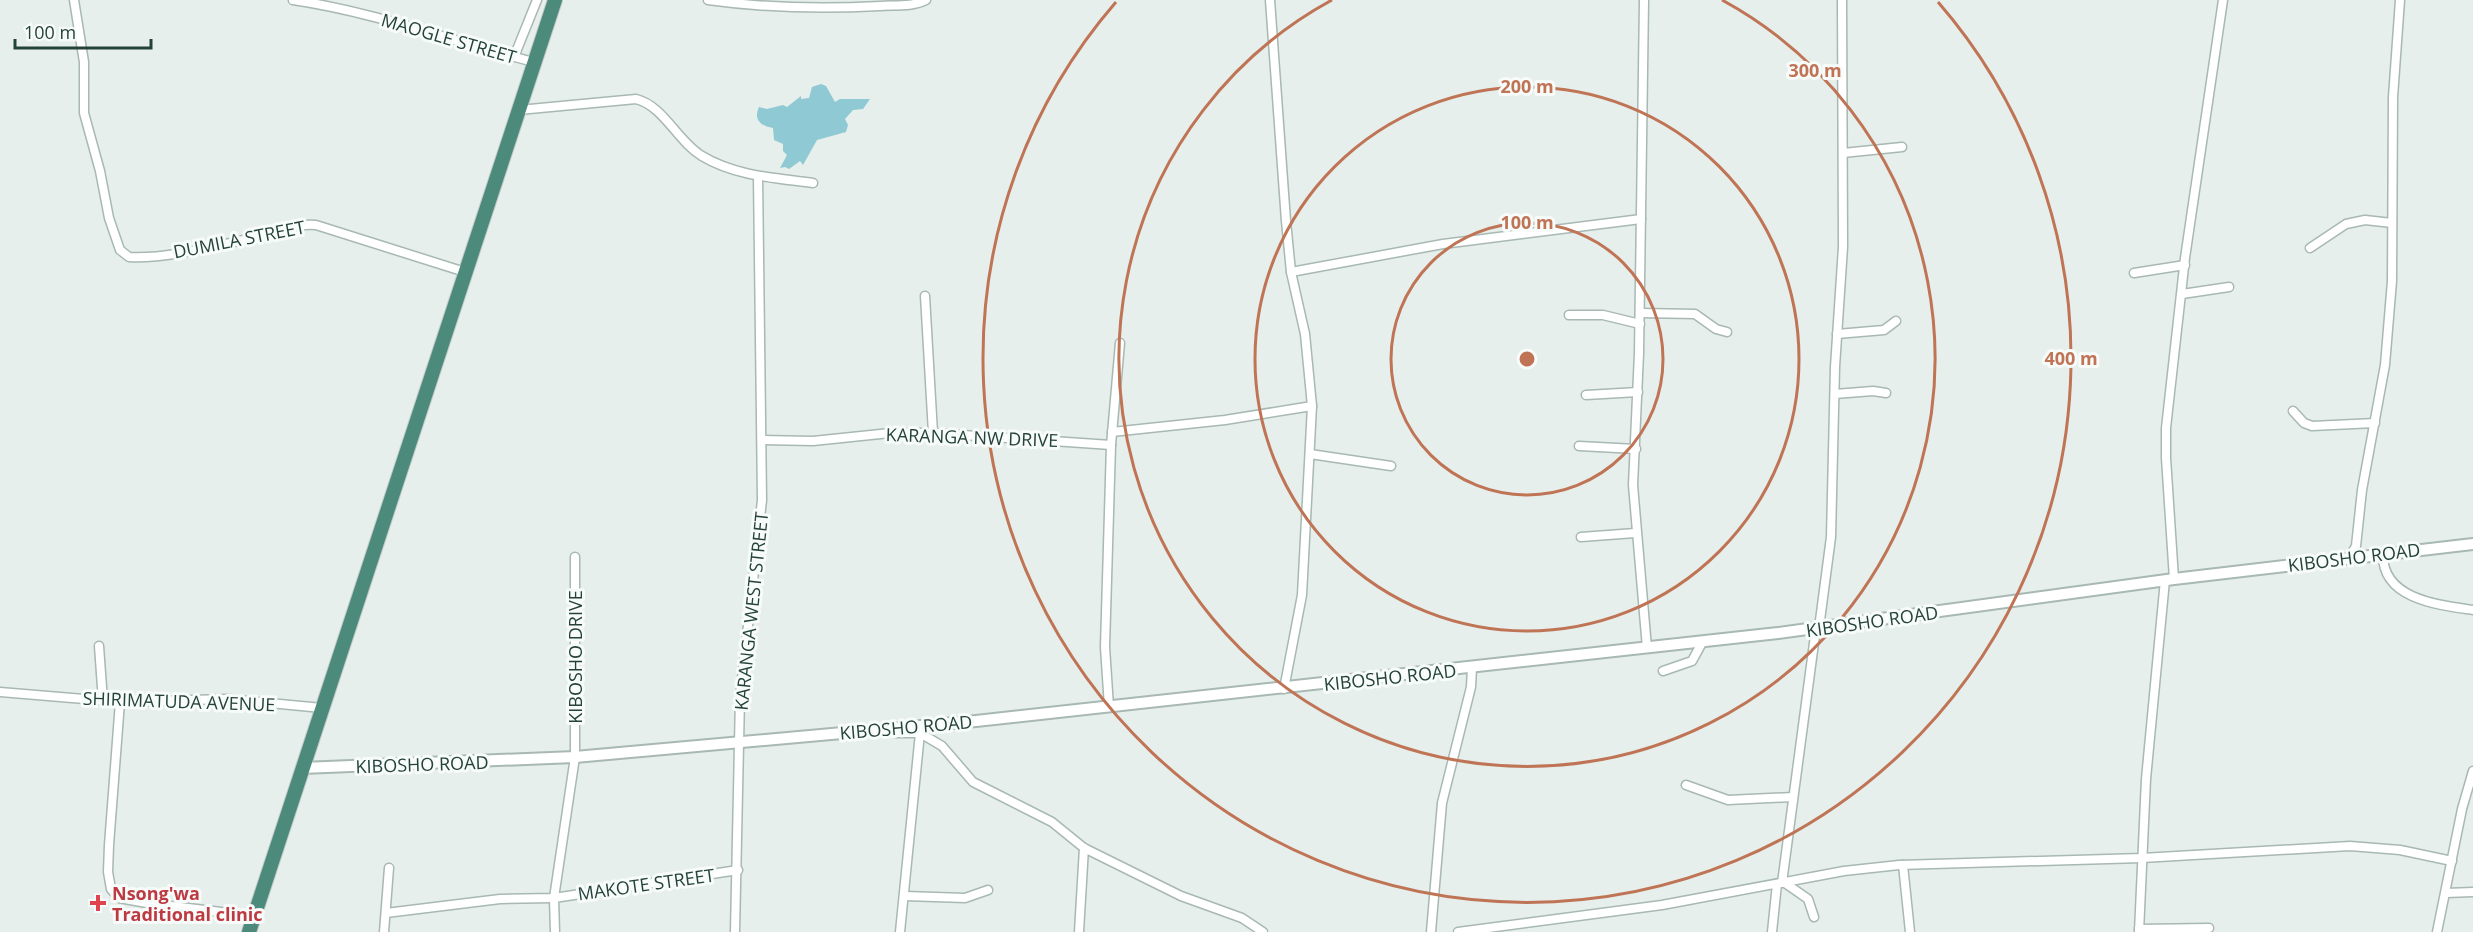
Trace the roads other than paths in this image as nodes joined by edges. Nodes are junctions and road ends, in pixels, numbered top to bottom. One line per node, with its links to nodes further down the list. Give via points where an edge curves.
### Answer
1 (74, 0): 23 (street, DUMILA STREET, via 84,62 84,112 109,218 120,250 129,258 239,241 303,224 399,249)
2 (293, 0): 12 (street, MAOGLE STREET, via 360,12)
3 (537, 0): 12 (street)
4 (708, 0): 5 (street, via 763,7 823,8 906,5)
5 (926, 0)
6 (1270, 0): 24 (street)
7 (1644, 0): 19 (street)
8 (1842, 0): 16 (street)
9 (2223, 0): 22 (street)
10 (2400, 0): 20 (street, via 2393,98)
11 (556, 1): 13 (highway)
12 (514, 57): 13 (street, MAOGLE STREET)
13 (534, 62): 14 (highway)
14 (519, 110): 17 (street, via 625,99 644,101 702,156); 23 (highway)
15 (1902, 147): 16 (street)
16 (1843, 153): 34 (street, via 1843,247)
17 (758, 176): 18 (street); 45 (street, KARANGA WEST STREET)
18 (813, 183)
19 (1641, 219): 24 (street, via 1443,243); 29 (street)
20 (2392, 223): 21 (street, via 2365,220 2346,224); 42 (street, via 2390,310)
21 (2310, 248)
22 (2185, 266): 25 (street); 27 (street)
23 (465, 272): 70 (highway)
24 (1292, 272): 40 (street, via 1305,334)
25 (2134, 273)
26 (2229, 287): 27 (street)
27 (2182, 294): 57 (street, via 2166,428)
28 (925, 296): 44 (street)
29 (1640, 314): 32 (street); 33 (street, via 1695,314)
30 (1569, 315): 32 (street, via 1593,314)
31 (1896, 321): 34 (street, via 1884,330)
32 (1640, 324): 36 (street)
33 (1727, 332)
34 (1837, 334): 38 (street)
35 (1120, 343): 43 (street)
36 (1638, 392): 39 (street); 48 (street)
37 (1886, 393): 38 (street)
38 (1835, 394): 59 (street, via 1831,537)
39 (1586, 395)
40 (1312, 406): 43 (street); 49 (street)
41 (2293, 411): 42 (street, via 2312,426)
42 (2375, 423): 56 (street, via 2356,546)
43 (1112, 432): 46 (street)
44 (933, 433): 45 (street, KARANGA NW DRIVE, via 813,441); 46 (street, KARANGA NW DRIVE)
45 (762, 440): 73 (street, KARANGA WEST STREET, via 762,500 743,667)
46 (1111, 445): 69 (street, via 1105,647)
47 (1579, 446): 48 (street)
48 (1636, 449): 51 (street)
49 (1310, 454): 50 (street); 65 (street, via 1302,595)
50 (1391, 466)
51 (1635, 532): 52 (street); 62 (street)
52 (1581, 537)
53 (2473, 544): 54 (street, KIBOSHO ROAD)
54 (2383, 554): 56 (street, KIBOSHO ROAD); 58 (street, via 2389,580 2406,593)
55 (575, 556): 74 (street, KIBOSHO DRIVE)
56 (2349, 558): 57 (street, KIBOSHO ROAD)
57 (2169, 580): 59 (street, KIBOSHO ROAD); 80 (street, via 2146,779)
58 (2473, 610)
59 (1817, 628): 60 (street, KIBOSHO ROAD); 78 (street)
60 (1703, 641): 62 (street, KIBOSHO ROAD); 64 (street, via 1692,661)
61 (99, 646): 67 (street)
62 (1647, 648): 63 (street, KIBOSHO ROAD)
63 (1472, 667): 65 (street, KIBOSHO ROAD); 103 (street, via 1471,687 1442,803)
64 (1663, 670)
65 (1284, 689): 69 (street, KIBOSHO ROAD)
66 (0, 692): 67 (street, SHIRIMATUDA AVENUE)
67 (103, 701): 68 (street, SHIRIMATUDA AVENUE)
68 (120, 702): 70 (street, SHIRIMATUDA AVENUE, via 227,699); 92 (street, via 109,845 111,889 119,898)
69 (1109, 707): 71 (street, KIBOSHO ROAD)
70 (322, 708): 75 (highway)
71 (845, 733): 72 (street); 73 (street, KIBOSHO ROAD)
72 (920, 733): 79 (street, via 942,746 973,782 1052,822); 89 (street)
73 (740, 743): 74 (street, KIBOSHO ROAD); 84 (street, KARANGA WEST STREET)
74 (575, 757): 75 (street, KIBOSHO ROAD); 90 (street, MAKOTE STREET)
75 (302, 768): 92 (highway)
76 (2473, 771): 81 (street)
77 (1686, 785): 78 (street, via 1728,800)
78 (1793, 797): 85 (street)
79 (1084, 848): 101 (street); 102 (street, via 1181,896 1242,918)
80 (2142, 858): 81 (street, via 2350,846 2392,849); 82 (street); 95 (street)
81 (2452, 861): 88 (street)
82 (1903, 864): 85 (street); 106 (street)
83 (389, 868): 91 (street)
84 (738, 870): 90 (street, MAKOTE STREET); 99 (street, KARANGA WEST STREET)
85 (1782, 884): 93 (street, via 1808,899); 104 (street, via 1662,905); 105 (street)
86 (988, 891): 89 (street, via 965,898)
87 (2473, 892): 88 (street)
88 (2446, 893): 107 (street)
89 (905, 896): 100 (street)
90 (554, 898): 91 (street, via 500,899); 98 (street, MAKOTE STREET)
91 (386, 913): 97 (street)
92 (254, 916): 96 (highway)
93 (1814, 917)
94 (2209, 928): 95 (street)
95 (2139, 930)
96 (249, 932)
97 (384, 932)
98 (555, 932)
99 (735, 932)
100 (900, 932)
101 (1079, 932)
102 (1263, 932)
103 (1431, 932)
104 (1458, 932)
105 (1772, 932)
106 (1910, 932)
107 (2437, 932)

